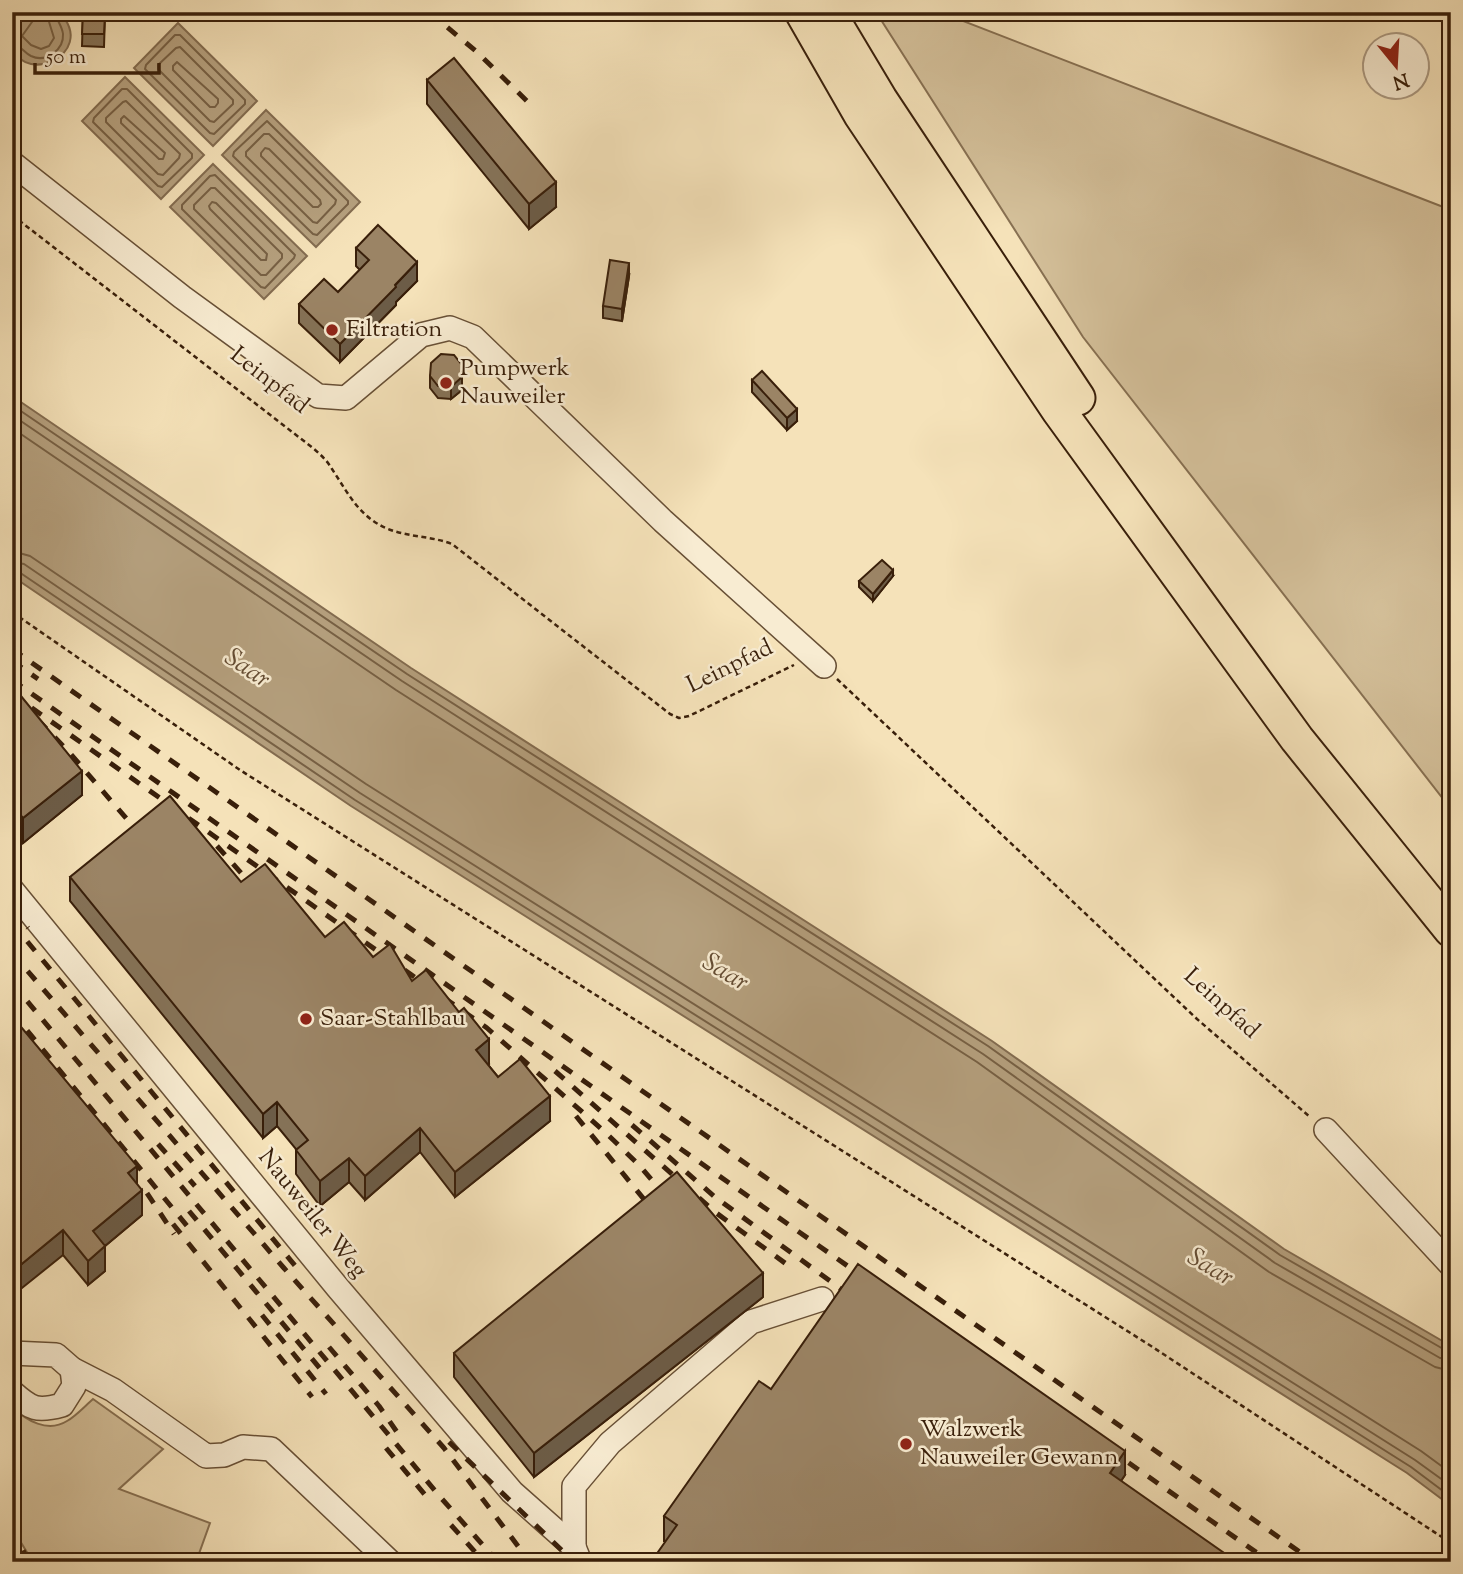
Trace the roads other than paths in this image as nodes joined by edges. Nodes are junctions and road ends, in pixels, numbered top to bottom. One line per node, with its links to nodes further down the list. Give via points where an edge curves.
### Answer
1 (802, 12): 2 (highway)
2 (829, 30): 6 (highway, via 1206,581); 7 (highway, via 861,116 1066,422 1297,739)
3 (12, 163): 4 (lane, via 182,297 318,396 346,398 421,335 450,328 473,337 663,521)
4 (824, 666)
5 (12, 890): 14 (lane, Nauweiler Weg, via 338,1288 512,1492)
6 (1451, 894)
7 (1451, 930)
8 (1326, 1130): 9 (lane)
9 (1451, 1265)
10 (822, 1299): 14 (lane, via 751,1322 610,1443 574,1486)
11 (12, 1353): 12 (lane, via 56,1355)
12 (72, 1369): 13 (lane, via 74,1386 62,1405 41,1410); 15 (lane, via 113,1390 206,1456 243,1447 271,1449)
13 (12, 1392)
14 (577, 1555)
15 (390, 1562)

